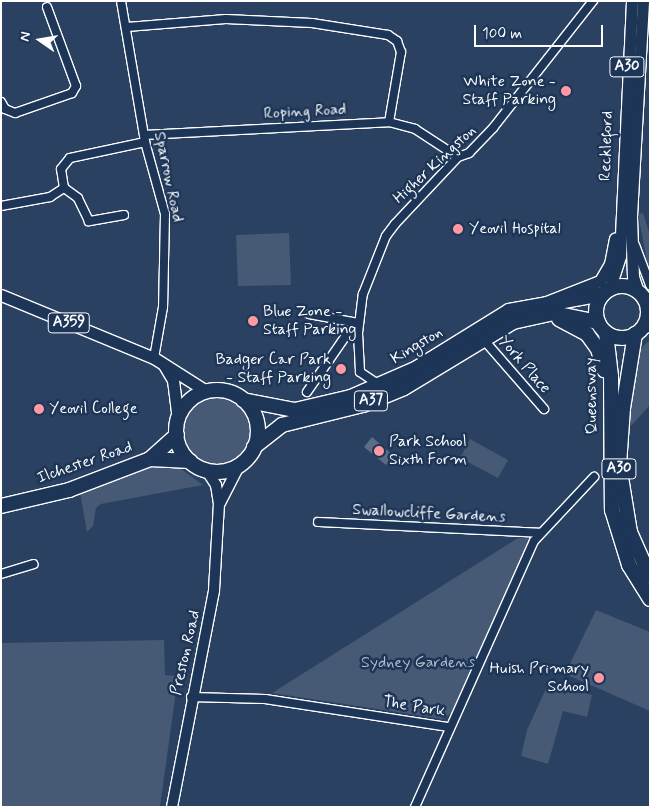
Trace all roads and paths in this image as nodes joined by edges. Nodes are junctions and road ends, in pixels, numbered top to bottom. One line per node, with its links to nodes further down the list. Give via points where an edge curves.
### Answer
1 (121, 1): 6 (street, Sparrow Road)
2 (593, 1): 10 (street, Higher Kingston, via 502,117 469,153)
3 (632, 1): 13 (main road, Reckleford / A30)
4 (643, 1): 17 (main road, Reckleford / A30, via 631,234)
5 (47, 7): 7 (street, via 76,86 72,94 15,114 4,110)
6 (127, 27): 8 (street, via 226,19 312,23 388,35 397,41 401,52); 9 (street, Sparrow Road)
7 (1, 102)
8 (389, 122): 9 (street, Roping Road); 10 (street, Roping Road, via 415,129)
9 (145, 138): 11 (street, Roping Road, via 70,158 61,169); 25 (street, Sparrow Road, via 165,214)
10 (458, 158): 20 (street, Higher Kingston, via 404,211 386,236 364,294)
11 (64, 188): 12 (street, via 50,197); 14 (street, via 80,202 89,221)
12 (1, 206)
13 (621, 206): 15 (main road, Reckleford / A30, via 618,269); 18 (main road, via 610,264 602,278)
14 (124, 215)
15 (606, 292): 17 (highway, via 620,286); 18 (highway, Kingston / A37); 21 (highway, via 596,310)
16 (1, 295): 25 (main road, A359)
17 (645, 295): 22 (highway, via 647,316)
18 (545, 308): 21 (highway, Kingston / A37); 24 (highway, Kingston / A37); 26 (highway, Kingston / A37, via 492,319 430,361); 29 (highway, via 576,325 592,339)
19 (310, 314): 20 (street)
20 (358, 323): 23 (street, Higher Kingston)
21 (602, 327): 22 (highway, via 623,338); 29 (highway, Queensway / A30)
22 (642, 331): 46 (highway, Queensway / A30, via 623,408 620,472 630,532)
23 (358, 333): 26 (street, Higher Kingston, via 361,375); 28 (street, via 346,334 315,387)
24 (484, 339): 31 (street, York Place); 34 (highway, Kingston / A37, via 404,388 358,406 282,425)
25 (159, 362): 27 (main road, A359); 32 (main road, via 173,380)
26 (382, 386): 30 (highway, Kingston / A37, via 295,410)
27 (206, 391): 30 (highway, A37, via 228,392); 32 (highway, via 190,400)
28 (307, 392)
29 (611, 398): 47 (highway, Queensway / A30, via 612,510 629,565)
30 (243, 400): 34 (highway, via 256,421)
31 (544, 409)
32 (178, 420): 33 (highway)
33 (176, 435): 35 (highway, Ilchester Road); 36 (highway)
34 (254, 447): 37 (highway, A37)
35 (150, 459): 36 (highway, Ilchester Road); 41 (highway, Ilchester Road, via 69,490)
36 (190, 461): 38 (highway)
37 (240, 464): 38 (highway, via 224,471); 40 (street, Preston Road)
38 (207, 471): 40 (street, Preston Road, via 216,484)
39 (594, 476): 43 (street, The Park)
40 (219, 504): 48 (street, Preston Road, via 212,612)
41 (1, 506)
42 (318, 522): 43 (street, Swallowcliffe Gardens)
43 (540, 533): 49 (street, The Park)
44 (34, 564): 45 (street)
45 (1, 574)
46 (650, 577)
47 (650, 599)
48 (191, 697): 49 (street, The Park, via 265,699); 50 (street, Preston Road)
49 (449, 727): 51 (street)
50 (172, 807)
51 (415, 807)

